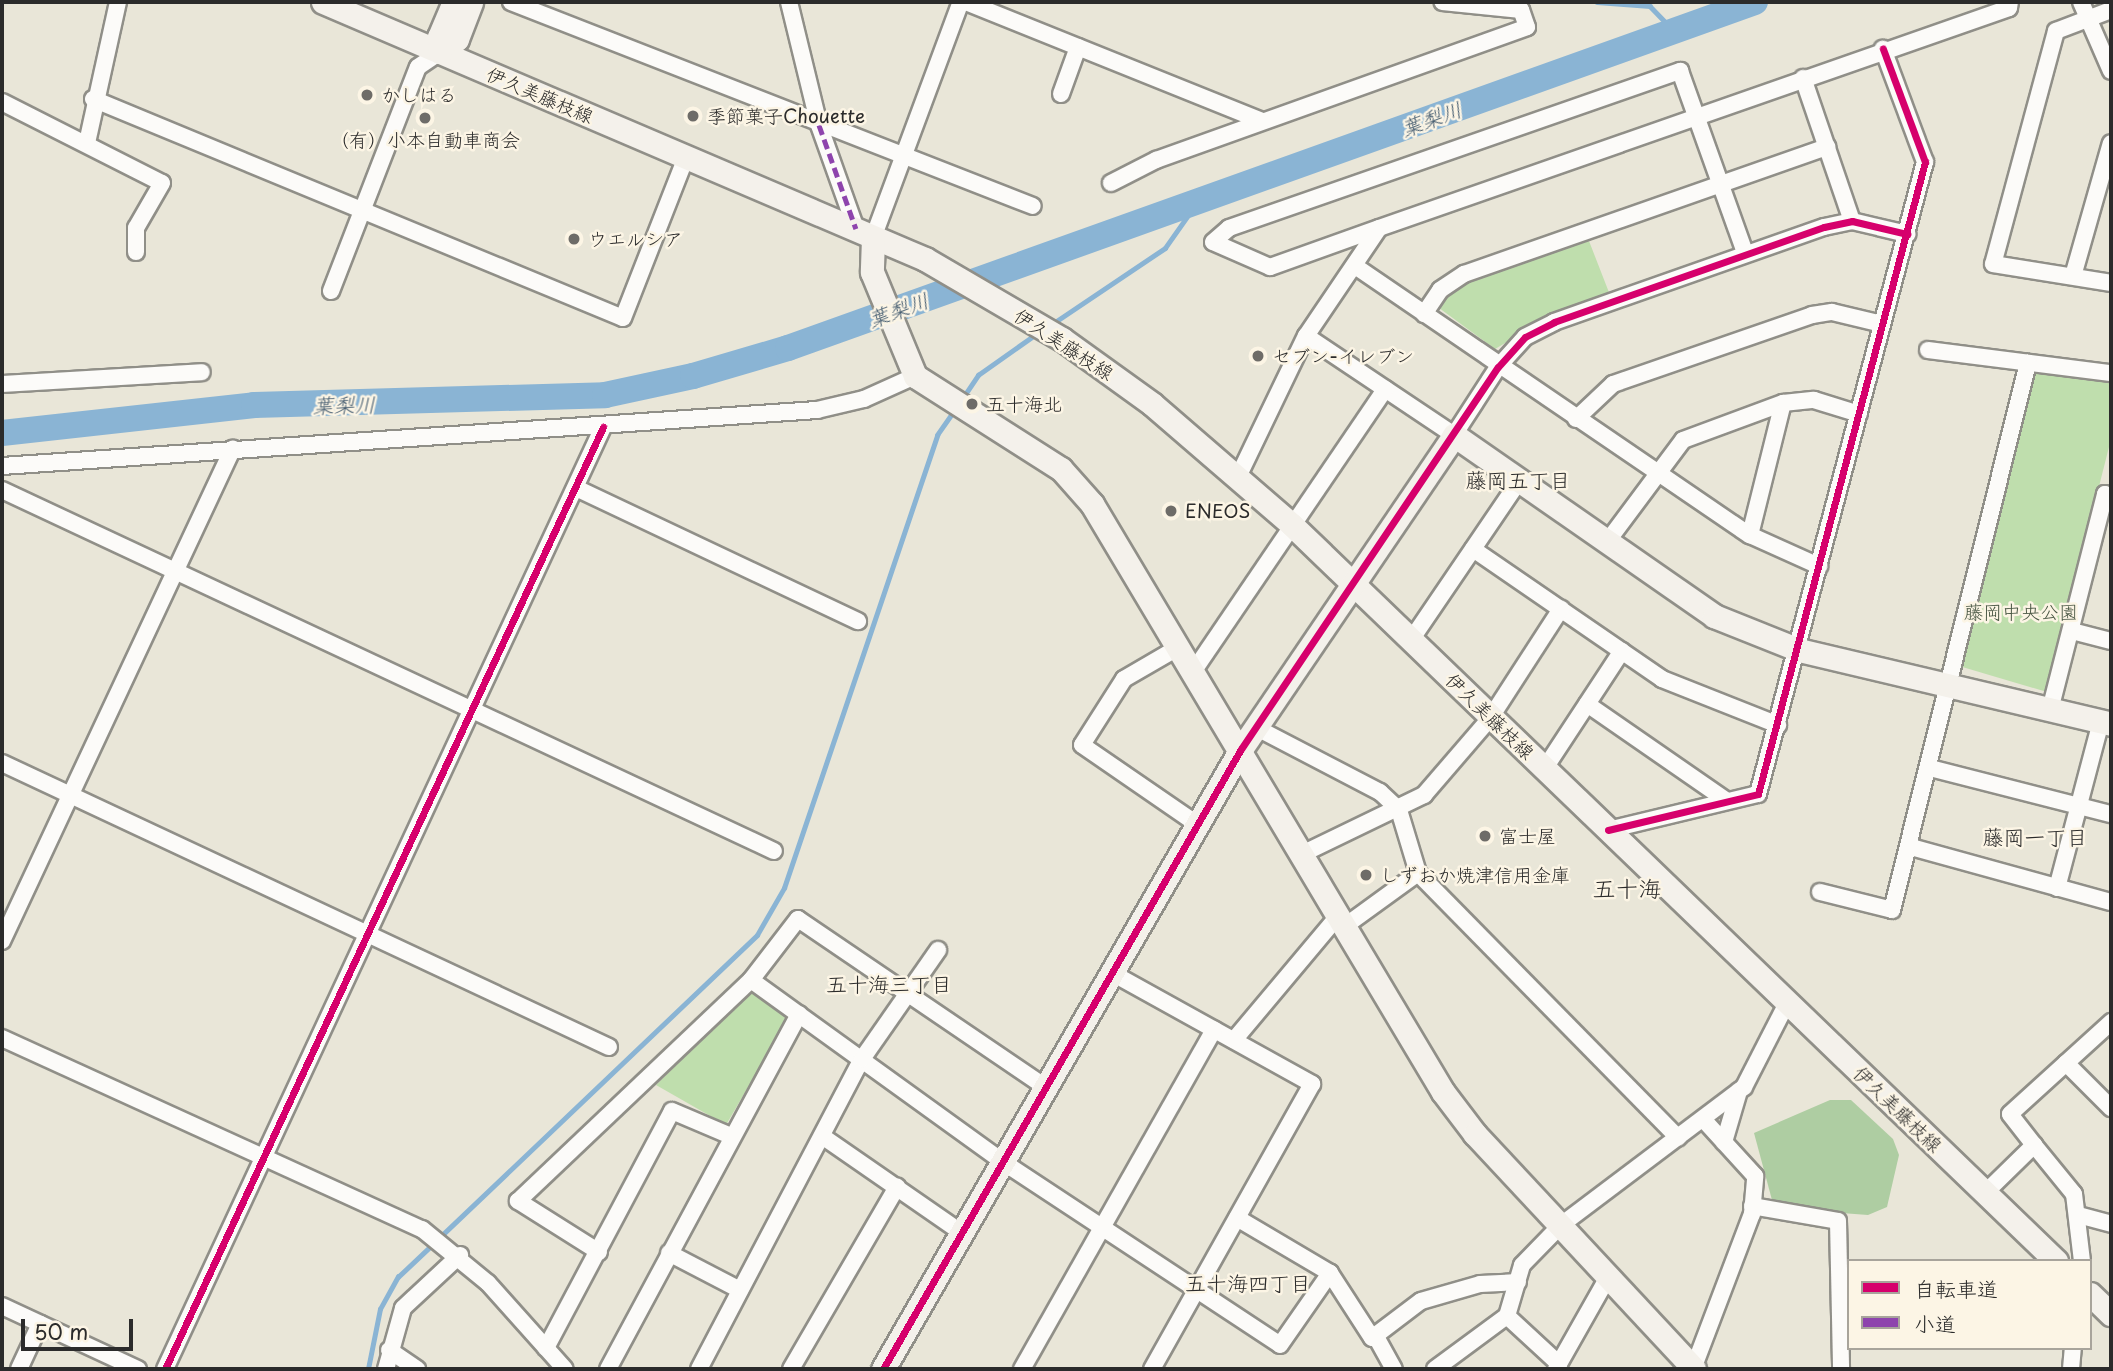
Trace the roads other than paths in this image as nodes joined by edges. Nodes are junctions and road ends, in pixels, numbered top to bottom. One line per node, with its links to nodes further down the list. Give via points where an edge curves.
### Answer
1 (118, 2): 19 (street)
2 (323, 2): 15 (main road, 伊久美藤枝線)
3 (454, 2): 15 (main road, via 439,37)
4 (471, 2): 15 (main road, via 457,38)
5 (511, 2): 23 (street)
6 (789, 2): 23 (street)
7 (964, 2): 13 (street); 28 (street)
8 (1442, 2): 22 (street, via 1521,10 1527,27)
9 (2010, 2): 14 (street, via 2009,8)
10 (2081, 2): 12 (street)
11 (2111, 10): 12 (street)
12 (2088, 17): 16 (street); 40 (street, via 2056,31 1993,264)
13 (1078, 47): 18 (street); 22 (street)
14 (1883, 49): 17 (street); 36 (street, via 1925,162)
15 (440, 52): 27 (main road, 伊久美藤枝線); 32 (street, via 418,67)
16 (2111, 71)
17 (1803, 78): 21 (street); 26 (street)
18 (1062, 94)
19 (93, 99): 25 (street); 32 (street)
20 (2, 102): 25 (street)
21 (1695, 116): 30 (street); 34 (street); 34 (street, via 1680,71 1229,228 1213,242 1270,267)
22 (1262, 121): 29 (street)
23 (819, 125): 28 (street); 35 (street)
24 (2111, 143): 40 (street)
25 (87, 144): 37 (street, via 162,183 136,228)
26 (1826, 147): 30 (street); 33 (street)
27 (686, 157): 32 (street, via 623,318); 35 (main road, 伊久美藤枝線)
28 (902, 157): 31 (street); 35 (street)
29 (1111, 183)
30 (1720, 185): 38 (street); 43 (street, via 1464,274 1440,290)
31 (1033, 206)
32 (360, 207): 42 (street)
33 (1852, 221): 36 (street); 38 (street)
34 (1379, 228): 39 (street)
35 (864, 234): 51 (main road, via 872,272 901,354); 62 (main road, 伊久美藤枝線, via 925,259 1062,339 1152,404)
36 (1907, 234): 44 (street)
37 (136, 252)
38 (1745, 253): 48 (street, via 1554,322 1525,337)
39 (1355, 266): 43 (street); 45 (street)
40 (2073, 276): 41 (street)
41 (2111, 283)
42 (331, 291)
43 (1424, 314): 48 (street)
44 (1882, 324): 55 (street); 56 (street, via 1832,312 1812,315 1613,384)
45 (1306, 336): 53 (street); 62 (street)
46 (1928, 350): 47 (street)
47 (2028, 363): 50 (street); 83 (street)
48 (1497, 367): 56 (street); 58 (street)
49 (202, 372): 52 (street)
50 (2111, 373)
51 (915, 376): 57 (street, via 864,399 817,410); 79 (main road, via 1073,481 1135,568)
52 (2, 384)
53 (1385, 389): 58 (street); 67 (street)
54 (1783, 403): 55 (street, via 1814,400); 61 (street, via 1683,440); 68 (street)
55 (1859, 415): 71 (street)
56 (1576, 419): 61 (street)
57 (603, 427): 59 (street); 64 (street)
58 (1454, 435): 63 (main road); 73 (main road)
59 (233, 448): 60 (street); 72 (street)
60 (2, 466)
61 (1656, 473): 68 (street); 69 (street)
62 (1238, 478): 67 (main road, 伊久美藤枝線)
63 (1519, 481): 69 (main road); 70 (street)
64 (576, 488): 75 (street); 85 (street)
65 (2, 490): 72 (street)
66 (2111, 496): 76 (street, via 2105,494)
67 (1292, 525): 73 (main road, 伊久美藤枝線); 82 (street)
68 (1750, 535): 71 (street)
69 (1607, 542): 80 (main road, via 1714,615)
70 (1473, 549): 74 (street); 77 (street)
71 (1819, 566): 80 (street)
72 (173, 571): 85 (street); 95 (street)
73 (1350, 581): 77 (main road, 伊久美藤枝線); 90 (main road)
74 (1561, 609): 81 (street); 87 (street)
75 (858, 621)
76 (2072, 631): 78 (street); 86 (street)
77 (1411, 640): 87 (main road, 伊久美藤枝線)
78 (2111, 641)
79 (1179, 647): 82 (main road); 100 (street, via 1124,679 1082,746)
80 (1799, 650): 83 (main road); 89 (street)
81 (1622, 651): 84 (street); 89 (street, via 1701,699)
82 (1193, 671): 91 (main road)
83 (1949, 686): 86 (main road); 94 (street)
84 (1587, 704): 93 (street); 96 (street)
85 (472, 709): 103 (street); 110 (street)
86 (2050, 710): 88 (main road)
87 (1491, 717): 93 (main road, 伊久美藤枝線); 98 (street, via 1442,778)
88 (2106, 723): 97 (street)
89 (1778, 725): 96 (street, via 1758,794)
90 (1255, 727): 91 (main road); 98 (street, via 1380,792)
91 (1241, 749): 100 (main road); 104 (main road)
92 (2, 762): 95 (street)
93 (1545, 768): 101 (main road, 伊久美藤枝線)
94 (1930, 768): 97 (street); 102 (street)
95 (72, 795): 110 (street); 111 (street)
96 (1727, 801): 101 (street)
97 (2079, 805): 99 (street); 106 (street)
98 (1399, 810): 104 (street, via 1357,822); 105 (street)
99 (2111, 814)
100 (1197, 824): 113 (main road)
101 (1608, 830): 116 (main road, 伊久美藤枝線)
102 (1911, 847): 106 (street); 107 (street, via 1892,910)
103 (774, 851)
104 (1302, 854): 109 (main road)
105 (1418, 873): 109 (street); 131 (street)
106 (2057, 888): 108 (street)
107 (1820, 892)
108 (2111, 902)
109 (1342, 920): 121 (street); 142 (main road, via 1443,1092)
110 (367, 933): 122 (street); 134 (street)
111 (2, 941)
112 (938, 950): 115 (street)
113 (1112, 973): 119 (street); 125 (main road)
114 (751, 980): 115 (street, via 798,919); 117 (street); 146 (street, via 518,1201)
115 (908, 993): 123 (street); 125 (street)
116 (1788, 1001): 126 (street, via 1760,1066); 137 (main road, 伊久美藤枝線)
117 (799, 1014): 123 (street); 129 (street)
118 (2111, 1022): 124 (street)
119 (1214, 1029): 121 (street); 143 (street)
120 (2, 1038): 134 (street)
121 (1234, 1040): 140 (street, via 1312,1084)
122 (609, 1047)
123 (862, 1059): 130 (street); 135 (street)
124 (2066, 1063): 127 (street); 133 (street, via 2010,1114)
125 (1047, 1088): 135 (main road)
126 (1739, 1091): 128 (street); 132 (street)
127 (2111, 1108)
128 (1703, 1119): 131 (street); 132 (street)
129 (731, 1136): 146 (street, via 672,1111); 147 (street)
130 (822, 1136): 136 (street); 153 (street)
131 (1678, 1138): 142 (street)
132 (1724, 1142): 138 (street, via 1755,1176)
133 (2034, 1145): 137 (street); 139 (street, via 2074,1194)
134 (264, 1154): 145 (street, via 422,1229); 168 (street)
135 (1006, 1164): 143 (street); 144 (main road)
136 (897, 1187): 144 (street); 174 (street)
137 (1985, 1193): 148 (main road, 伊久美藤枝線)
138 (1752, 1206): 180 (street); 181 (street, via 1838,1221)
139 (2082, 1216): 141 (street); 149 (street)
140 (1237, 1218): 150 (street); 154 (street)
141 (2111, 1224)
142 (1561, 1225): 151 (main road); 152 (street, via 1530,1254)
143 (1101, 1227): 154 (street); 176 (street)
144 (962, 1233): 175 (main road)
145 (457, 1252): 161 (street); 162 (street, via 403,1308)
146 (599, 1252): 161 (street)
147 (669, 1253): 153 (street); 172 (street)
148 (2054, 1259)
149 (2082, 1259)
150 (1330, 1273): 154 (street, via 1280,1345); 160 (street)
151 (1608, 1277): 165 (street); 180 (main road)
152 (1518, 1282): 158 (street); 160 (street, via 1480,1284 1421,1301)
153 (740, 1290): 173 (street)
154 (1196, 1292): 177 (street)
155 (2092, 1296): 157 (main road)
156 (2, 1306): 159 (street)
157 (2111, 1314)
158 (1507, 1316): 165 (street); 179 (street)
159 (40, 1324): 164 (street); 166 (street)
160 (1375, 1335): 178 (street)
161 (547, 1348): 171 (street)
162 (389, 1350): 169 (street); 170 (street)
163 (2073, 1350): 182 (street)
164 (104, 1362): 167 (street)
165 (1557, 1367)
166 (19, 1369)
167 (138, 1369)
168 (165, 1369)
169 (386, 1369)
170 (416, 1369)
171 (565, 1369)
172 (608, 1369)
173 (699, 1369)
174 (791, 1369)
175 (883, 1369)
176 (1022, 1369)
177 (1152, 1369)
178 (1394, 1369)
179 (1435, 1369)
180 (1694, 1369)
181 (1841, 1369)
182 (2071, 1369)

